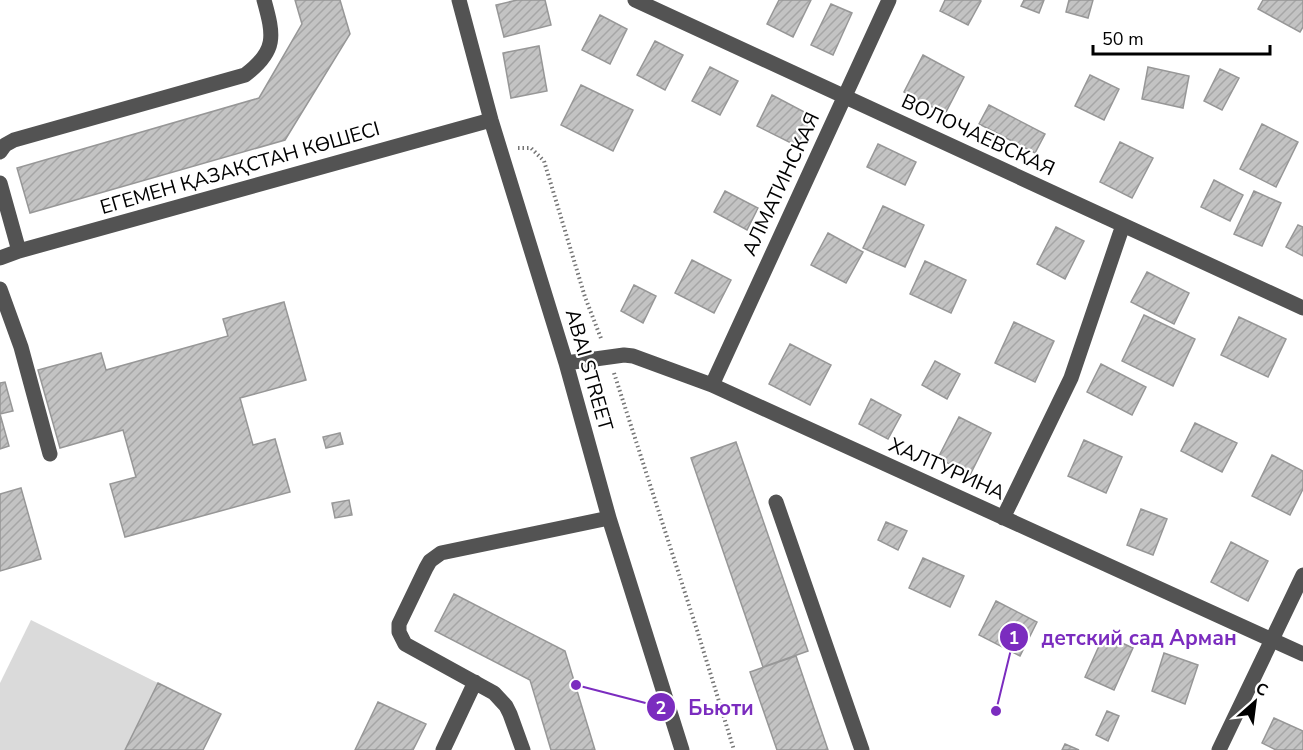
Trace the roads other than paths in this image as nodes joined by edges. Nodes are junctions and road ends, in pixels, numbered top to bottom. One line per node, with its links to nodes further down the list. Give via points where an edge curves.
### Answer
1 (264, 0): 7 (street, via 271,39 266,55 245,75 14,140)
2 (459, 0): 6 (street, ABAI STREET)
3 (635, 0): 5 (street, ВОЛОЧАЕВСКАЯ)
4 (889, 0): 5 (street, АЛМАТИНСКАЯ)
5 (844, 97): 9 (street, ВОЛОЧАЕВСКАЯ); 15 (street, АЛМАТИНСКАЯ)
6 (491, 120): 10 (street, ЕГЕМЕН ҚАЗАҚСТАН КӨШЕСІ); 14 (street, ABAI STREET)
7 (0, 152)
8 (0, 183): 10 (street)
9 (1123, 225): 13 (street, ВОЛОЧАЕВСКАЯ); 19 (street, via 1071,378)
10 (19, 251): 11 (street, ЕГЕМЕН ҚАЗАҚСТАН КӨШЕСІ)
11 (0, 258)
12 (0, 289): 16 (street, via 21,347)
13 (1303, 308)
14 (566, 363): 15 (street, ХАЛТУРИНА, via 624,355); 18 (street, ABAI STREET)
15 (712, 385): 19 (street, ХАЛТУРИНА)
16 (50, 454)
17 (777, 502): 27 (street)
18 (609, 518): 23 (street, via 441,554 430,561 399,624 401,639); 26 (street, ABAI STREET)
19 (1003, 518): 21 (street, ХАЛТУРИНА)
20 (1303, 575): 21 (street)
21 (1272, 640): 22 (street, ХАЛТУРИНА); 28 (street)
22 (1303, 654)
23 (475, 682): 24 (street); 25 (street, via 506,706)
24 (443, 750)
25 (523, 750)
26 (682, 750)
27 (862, 750)
28 (1219, 750)

